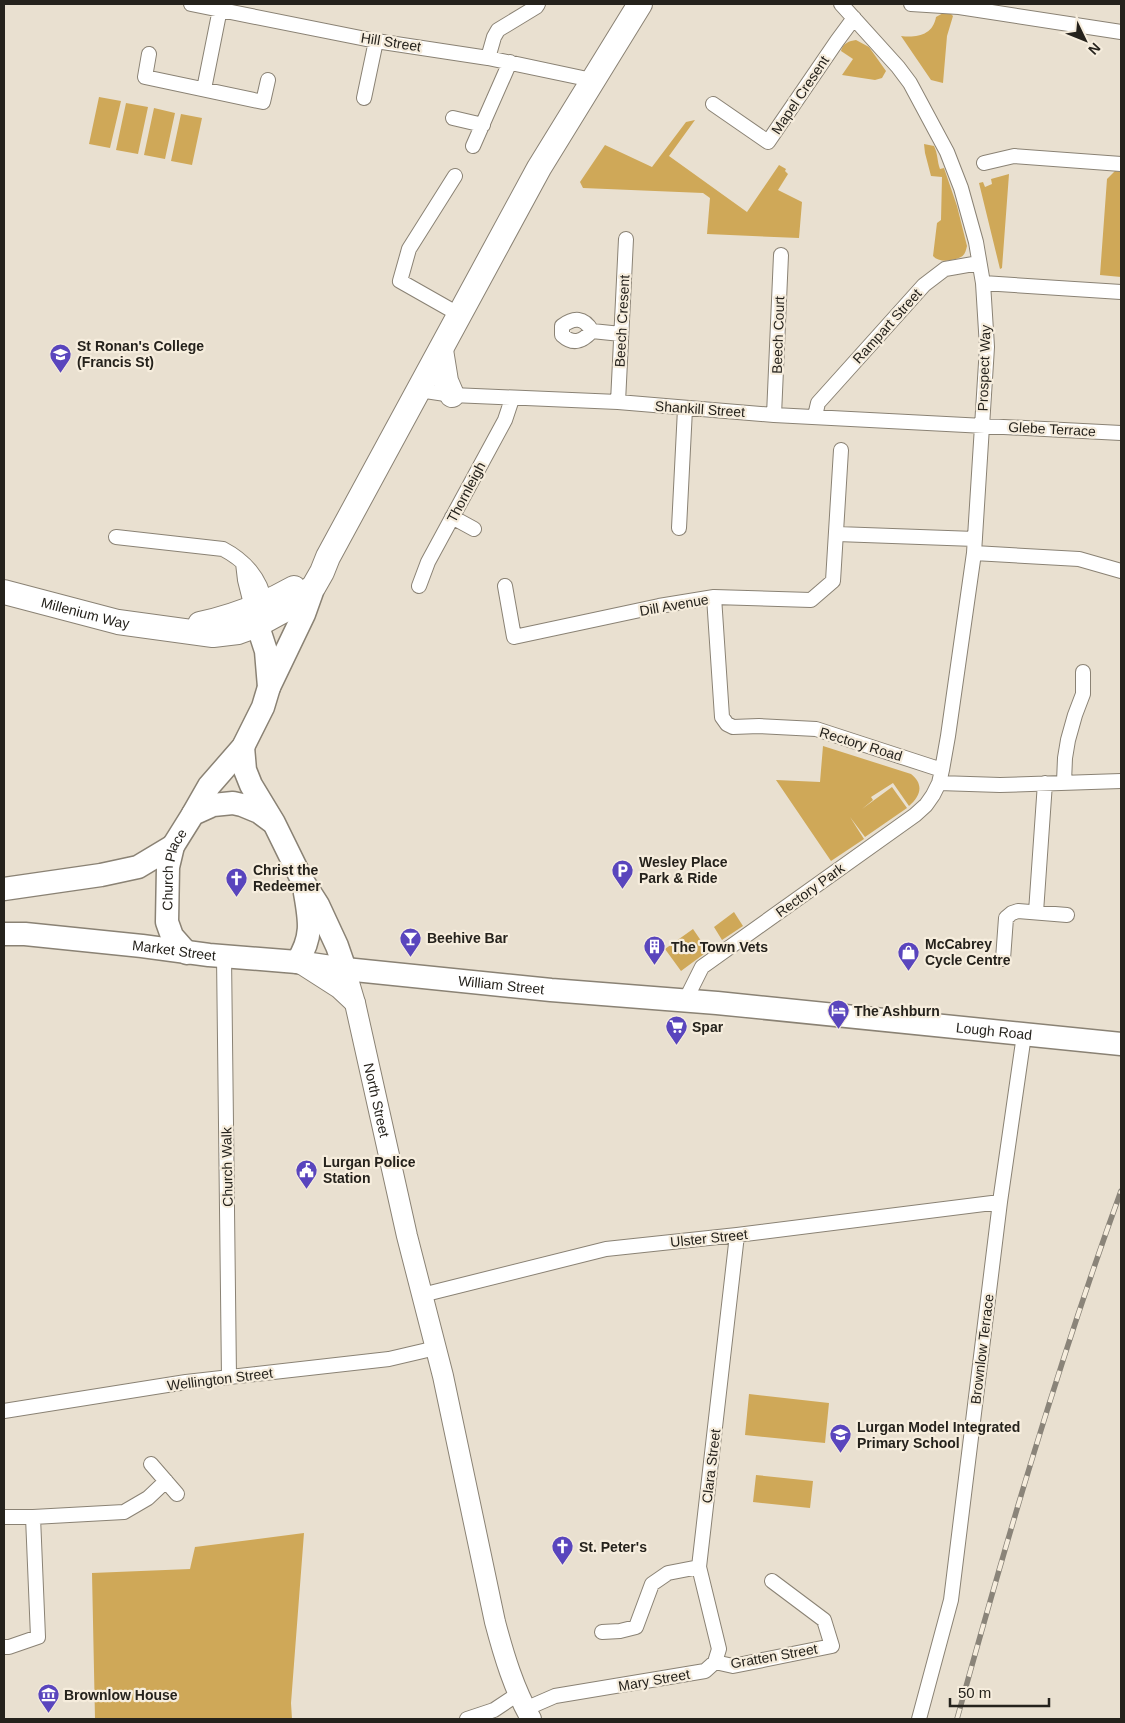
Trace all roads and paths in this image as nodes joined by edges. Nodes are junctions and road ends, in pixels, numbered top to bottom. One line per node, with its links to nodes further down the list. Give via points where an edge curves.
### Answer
1 (191, 4): 6 (street, Hill Street)
2 (538, 4): 11 (street, via 498,30)
3 (640, 4): 14 (highway)
4 (841, 4): 7 (street, Prospect Way)
5 (911, 4): 8 (street, via 959,7)
6 (220, 9): 9 (street, Hill Street); 15 (street)
7 (854, 18): 17 (street, Mapel Cresent, via 768,142); 26 (street, Prospect Way, via 910,83 947,152 961,188)
8 (1121, 32)
9 (376, 40): 11 (street, Hill Street); 16 (street)
10 (149, 54): 15 (street, via 145,77)
11 (488, 58): 12 (street, Hill Street)
12 (510, 62): 14 (street, Hill Street); 19 (street)
13 (268, 80): 15 (street, via 264,102)
14 (592, 80): 29 (highway, via 539,168)
15 (204, 89)
16 (364, 98)
17 (713, 104)
18 (453, 118): 19 (street)
19 (483, 125): 20 (street)
20 (473, 146)
21 (984, 163): 22 (street, via 1014,156)
22 (1121, 164)
23 (455, 176): 29 (street, via 409,249 400,281)
24 (626, 239): 31 (street, Beech Cresent)
25 (781, 255): 38 (street, Beech Court)
26 (979, 263): 27 (street, Prospect Way); 39 (street, Rampart Street, via 945,269 924,285 818,403)
27 (983, 283): 28 (street); 40 (street, Prospect Way, via 987,347)
28 (1121, 292)
29 (460, 315): 32 (highway)
30 (592, 331): 31 (street)
31 (621, 334): 36 (street, Beech Cresent)
32 (441, 350): 33 (highway); 34 (highway, via 446,381)
33 (419, 390): 34 (street, Shankill Street); 49 (highway)
34 (452, 395): 35 (street, Shankill Street)
35 (512, 398): 36 (street, Shankill Street); 43 (street, Thornleigh, via 505,420)
36 (618, 402): 37 (street, Shankill Street)
37 (685, 409): 38 (street, Shankill Street); 44 (street)
38 (774, 415): 39 (street, Shankill Street)
39 (815, 416): 40 (street, Shankill Street)
40 (982, 426): 41 (street, Glebe Terrace); 48 (street, Prospect Way)
41 (1121, 433)
42 (841, 450): 46 (street, Dill Avenue)
43 (452, 517): 45 (street); 52 (street, Thornleigh)
44 (679, 528)
45 (474, 529)
46 (837, 534): 48 (street); 55 (street, Dill Avenue, via 833,581 811,600)
47 (116, 537): 56 (street, via 214,547 230,552 243,563 245,580)
48 (975, 546): 50 (street, via 1079,559); 60 (street, Prospect Way)
49 (328, 556): 51 (highway); 56 (highway)
50 (1121, 571)
51 (314, 586): 56 (highway, via 290,607); 58 (main road, Church Place)
52 (419, 586)
53 (505, 586): 55 (street, Dill Avenue, via 514,637)
54 (4, 592): 56 (highway, Millenium Way, via 118,622 168,628)
55 (714, 597): 60 (street, Rectory Road, via 722,716 727,724 733,727 816,729)
56 (260, 619): 58 (main road)
57 (1083, 672): 62 (street, via 1083,694 1068,740)
58 (269, 688): 59 (main road, Church Place)
59 (243, 746): 64 (main road, Church Place, via 209,786); 65 (main road, via 245,770 251,785)
60 (940, 776): 63 (street, via 1000,785); 80 (street, Rectory Park, via 926,805 915,815 702,967)
61 (1121, 781): 62 (street)
62 (1064, 782): 63 (street)
63 (1045, 783): 70 (street)
64 (193, 814): 65 (main road, Church Place, via 213,805 233,803 259,812); 66 (main road, Church Place)
65 (274, 823): 68 (main road)
66 (173, 846): 67 (main road); 74 (main road, Church Place, via 168,867 167,922 172,936)
67 (138, 867): 69 (main road); 73 (main road, via 153,885 155,928 151,938)
68 (302, 880): 77 (main road, via 310,928); 78 (main road, via 325,919)
69 (4, 889)
70 (1036, 912): 71 (street); 76 (street, via 1018,911 1006,918)
71 (1067, 915)
72 (4, 934): 73 (main road, Market Street)
73 (142, 946): 74 (main road, Market Street)
74 (187, 953): 75 (main road, Market Street)
75 (224, 956): 77 (main road, Market Street); 88 (street, Church Walk)
76 (1002, 959)
77 (297, 962): 78 (main road, Market Street); 81 (main road)
78 (345, 969): 79 (main road, William Street); 81 (main road, North Street)
79 (659, 999): 80 (main road, Lough Road)
80 (685, 1001): 82 (main road, Lough Road)
81 (355, 1003): 86 (main road, North Street)
82 (1024, 1035): 83 (main road, Lough Road); 84 (street, Brownlow Terrace)
83 (1121, 1044)
84 (1000, 1202): 85 (street, Ulster Street); 102 (street, Brownlow Terrace, via 951,1600)
85 (737, 1235): 86 (street, Ulster Street, via 606,1249); 95 (street, Clara Street)
86 (422, 1295): 87 (main road, North Street)
87 (436, 1348): 88 (street, Wellington Street, via 389,1359); 100 (main road, North Street, via 495,1622 506,1663)
88 (229, 1377): 89 (street, Wellington Street)
89 (4, 1410)
90 (151, 1464): 91 (street)
91 (166, 1481): 92 (street); 94 (street, via 148,1498 124,1512)
92 (177, 1494)
93 (4, 1517): 94 (street)
94 (34, 1517): 98 (street, via 38,1637)
95 (699, 1567): 97 (street, via 668,1573 652,1584 636,1627); 99 (street, via 719,1649)
96 (772, 1581): 99 (street, Gratten Street, via 824,1620 832,1646 733,1666)
97 (602, 1632)
98 (4, 1648)
99 (715, 1662): 100 (street, Mary Street, via 705,1671 556,1696)
100 (525, 1707): 101 (street, Mary Street, via 494,1710)
101 (466, 1719)
102 (919, 1719)

